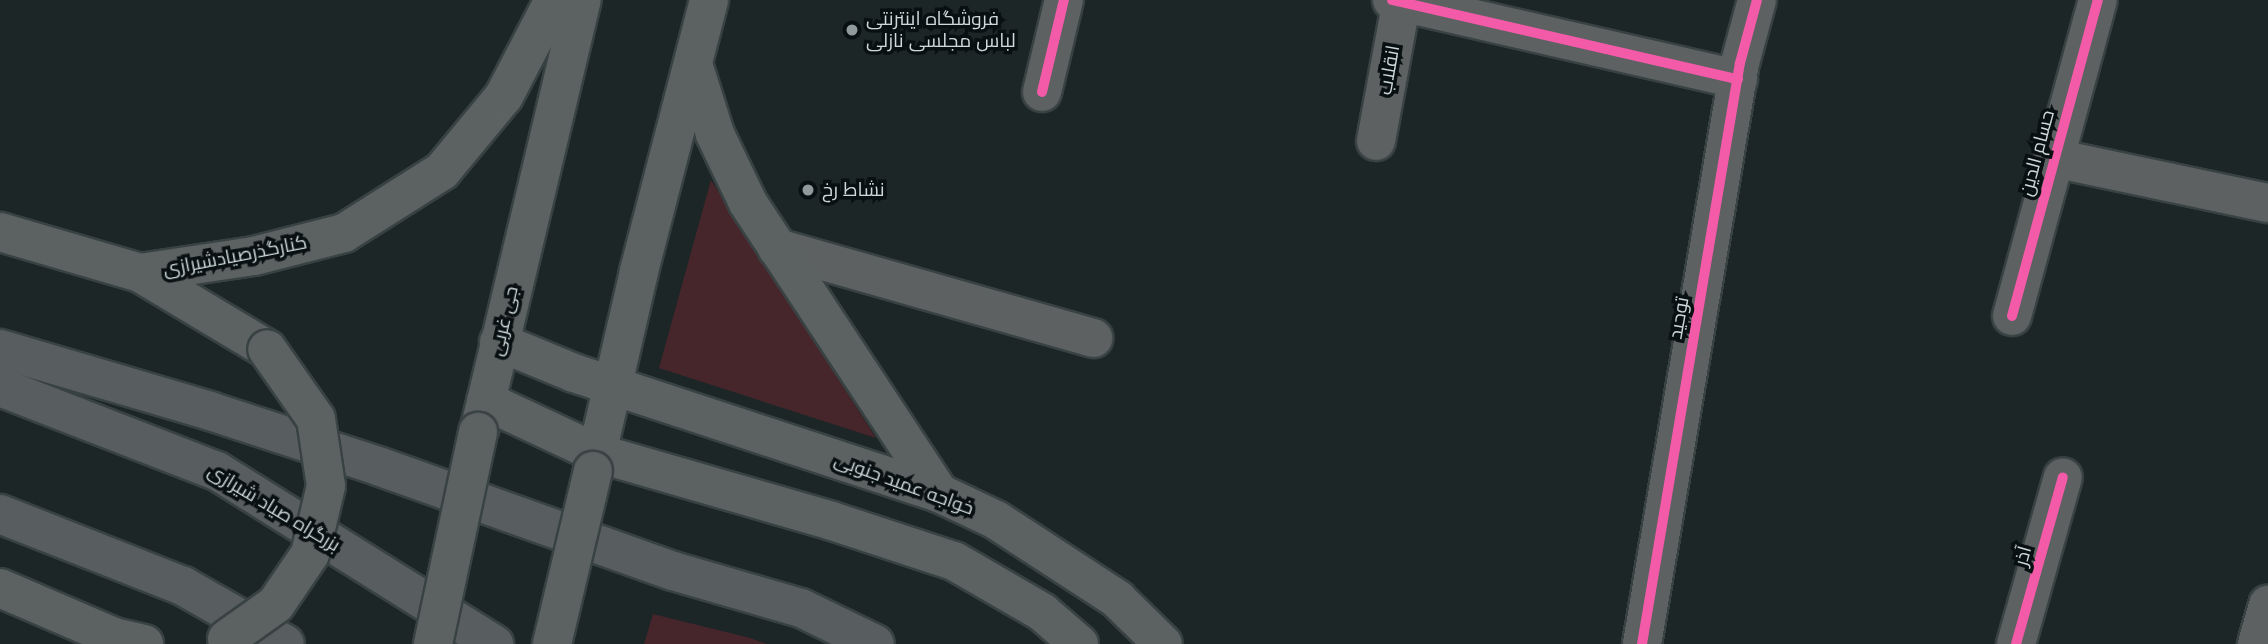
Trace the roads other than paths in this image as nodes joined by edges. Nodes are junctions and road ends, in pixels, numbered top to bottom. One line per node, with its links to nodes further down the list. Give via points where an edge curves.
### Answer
1 (554, 0): 16 (main road, کنارگذرصیادشیرازی, via 504,96 442,171 344,233 254,256)
2 (582, 0): 19 (main road, جی غربی)
3 (709, 0): 8 (main road)
4 (1064, 0): 10 (street)
5 (1757, 0): 9 (street, توحید)
6 (2098, 0): 12 (street, حسام الدین)
7 (1398, 1): 9 (street); 11 (street, انقلاب)
8 (694, 67): 15 (main road, via 715,134); 21 (main road)
9 (1738, 79): 39 (street, توحید)
10 (1042, 92)
11 (1377, 141)
12 (2054, 158): 13 (street); 17 (street, حسام الدین)
13 (2268, 203)
14 (0, 232): 16 (main road)
15 (777, 248): 18 (street); 26 (main road)
16 (140, 273): 30 (main road, bridge, via 267,349 316,419 327,486 310,554 276,604)
17 (2012, 316)
18 (1093, 338)
19 (499, 342): 21 (main road, خواجه عمید جنوبی); 23 (main road, جی غربی)
20 (0, 349): 36 (highway, via 210,411 673,571 801,608)
21 (613, 384): 24 (main road); 26 (main road, خواجه عمید جنوبی)
22 (0, 387): 34 (highway, بزرگراه صیاد شیرازی, via 217,471)
23 (482, 417): 24 (main road); 33 (main road, جی غربی, bridge)
24 (595, 462): 35 (main road, bridge); 37 (main road, via 832,521 954,561 1042,612)
25 (2063, 477): 40 (street, آذر)
26 (939, 493): 38 (main road, خواجه عمید جنوبی, via 996,520 1117,600)
27 (0, 514): 32 (highway, via 183,586)
28 (0, 588): 31 (main road)
29 (2268, 605): 41 (street)
30 (218, 641)
31 (127, 642)
32 (285, 644)
33 (433, 644)
34 (494, 644)
35 (552, 644)
36 (875, 644)
37 (1079, 644)
38 (1163, 644)
39 (1642, 644)
40 (2016, 644)
41 (2257, 644)

